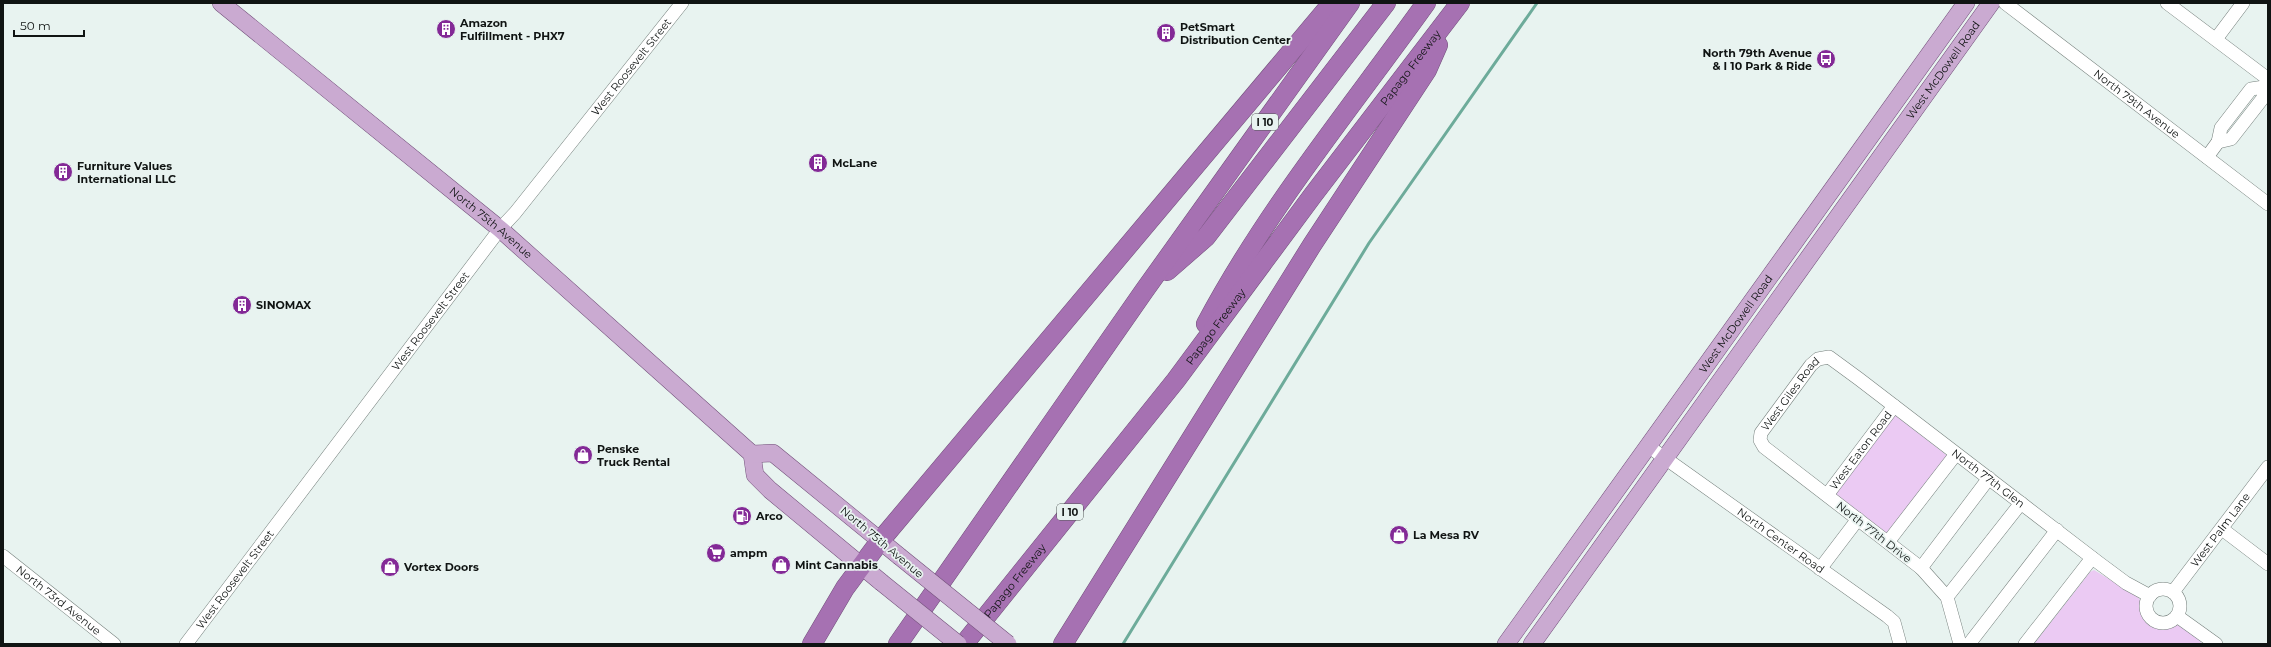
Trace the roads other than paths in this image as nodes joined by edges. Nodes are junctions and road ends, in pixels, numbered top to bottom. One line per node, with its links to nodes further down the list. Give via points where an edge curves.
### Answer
1 (221, 3): 19 (main road, North 75th Avenue)
2 (682, 3): 19 (street, West Roosevelt Street, via 520,207)
3 (1332, 3): 38 (highway)
4 (1350, 3): 22 (highway, I 10)
5 (1386, 3): 22 (highway, via 1206,237)
6 (1426, 3): 24 (highway, via 1313,156 1230,280)
7 (1966, 3): 15 (main road, West McDowell Road)
8 (1991, 3): 18 (main road, West McDowell Road)
9 (2005, 3): 16 (street, North 79th Avenue)
10 (2167, 3): 13 (street)
11 (2243, 3): 13 (street)
12 (1456, 8): 24 (highway, Papago Freeway / I 10); 57 (highway, via 1427,70 1312,245)
13 (2216, 40): 14 (street)
14 (2267, 82): 16 (street, via 2251,89 2221,128 2218,142)
15 (1865, 143): 18 (main road, via 1866,155 1836,203); 20 (main road, West McDowell Road)
16 (2207, 158): 17 (street, North 79th Avenue)
17 (2268, 204)
18 (1831, 226): 21 (main road, West McDowell Road)
19 (500, 228): 28 (main road, North 75th Avenue); 51 (street, West Roosevelt Street)
20 (1784, 256): 21 (main road); 27 (main road, West McDowell Road)
21 (1800, 269): 30 (main road, West McDowell Road)
22 (1144, 291): 53 (highway, I 10)
23 (1829, 358): 25 (street, North 77th Glen); 26 (street, West Giles Road, via 1818,359 1811,365 1761,433)
24 (1176, 380): 55 (highway, Papago Freeway / I 10)
25 (1894, 406): 29 (street, North 77th Glen); 33 (street, West Eaton Road)
26 (1760, 440): 33 (street, North 77th Drive, via 1764,447)
27 (1648, 446): 30 (street, North Center Road); 58 (main road, West McDowell Road)
28 (752, 454): 38 (main road, North 75th Avenue, via 773,453); 43 (main road, via 755,475)
29 (1956, 454): 32 (street, North 77th Glen); 39 (street)
30 (1665, 457): 45 (street, North Center Road); 59 (main road, West McDowell Road)
31 (2268, 468): 36 (street, West Palm Lane)
32 (1989, 478): 34 (street, North 77th Glen); 44 (street)
33 (1827, 495): 35 (street, North 77th Drive)
34 (2021, 503): 37 (street, North 77th Glen); 48 (street)
35 (1858, 519): 39 (street, North 77th Drive); 45 (street)
36 (2222, 529): 42 (street); 46 (street, West Palm Lane)
37 (2057, 530): 41 (street, North 77th Glen); 62 (street)
38 (880, 541): 43 (highway); 56 (main road, North 75th Avenue, bridge)
39 (1888, 542): 44 (street, North 77th Drive)
40 (3, 556): 50 (street, North 73rd Avenue)
41 (2092, 558): 47 (street, North 77th Glen, via 2126,583); 63 (street)
42 (2268, 564)
43 (862, 565): 52 (highway, via 845,588); 54 (main road, bridge)
44 (1921, 568): 48 (street, North 77th Drive)
45 (1820, 569): 60 (street, North Center Road, via 1894,622)
46 (2173, 592): 47 (street, via 2158,590); 49 (street, via 2179,600 2179,611)
47 (2150, 596): 49 (street, via 2147,610 2153,619 2165,622)
48 (1947, 597): 61 (street, North 77th Drive)
49 (2176, 616): 64 (street)
50 (114, 644)
51 (186, 644)
52 (812, 644)
53 (898, 644)
54 (958, 644)
55 (964, 644)
56 (1008, 644)
57 (1063, 644)
58 (1506, 644)
59 (1532, 644)
60 (1900, 644)
61 (1960, 644)
62 (1969, 644)
63 (2025, 644)
64 (2215, 644)

